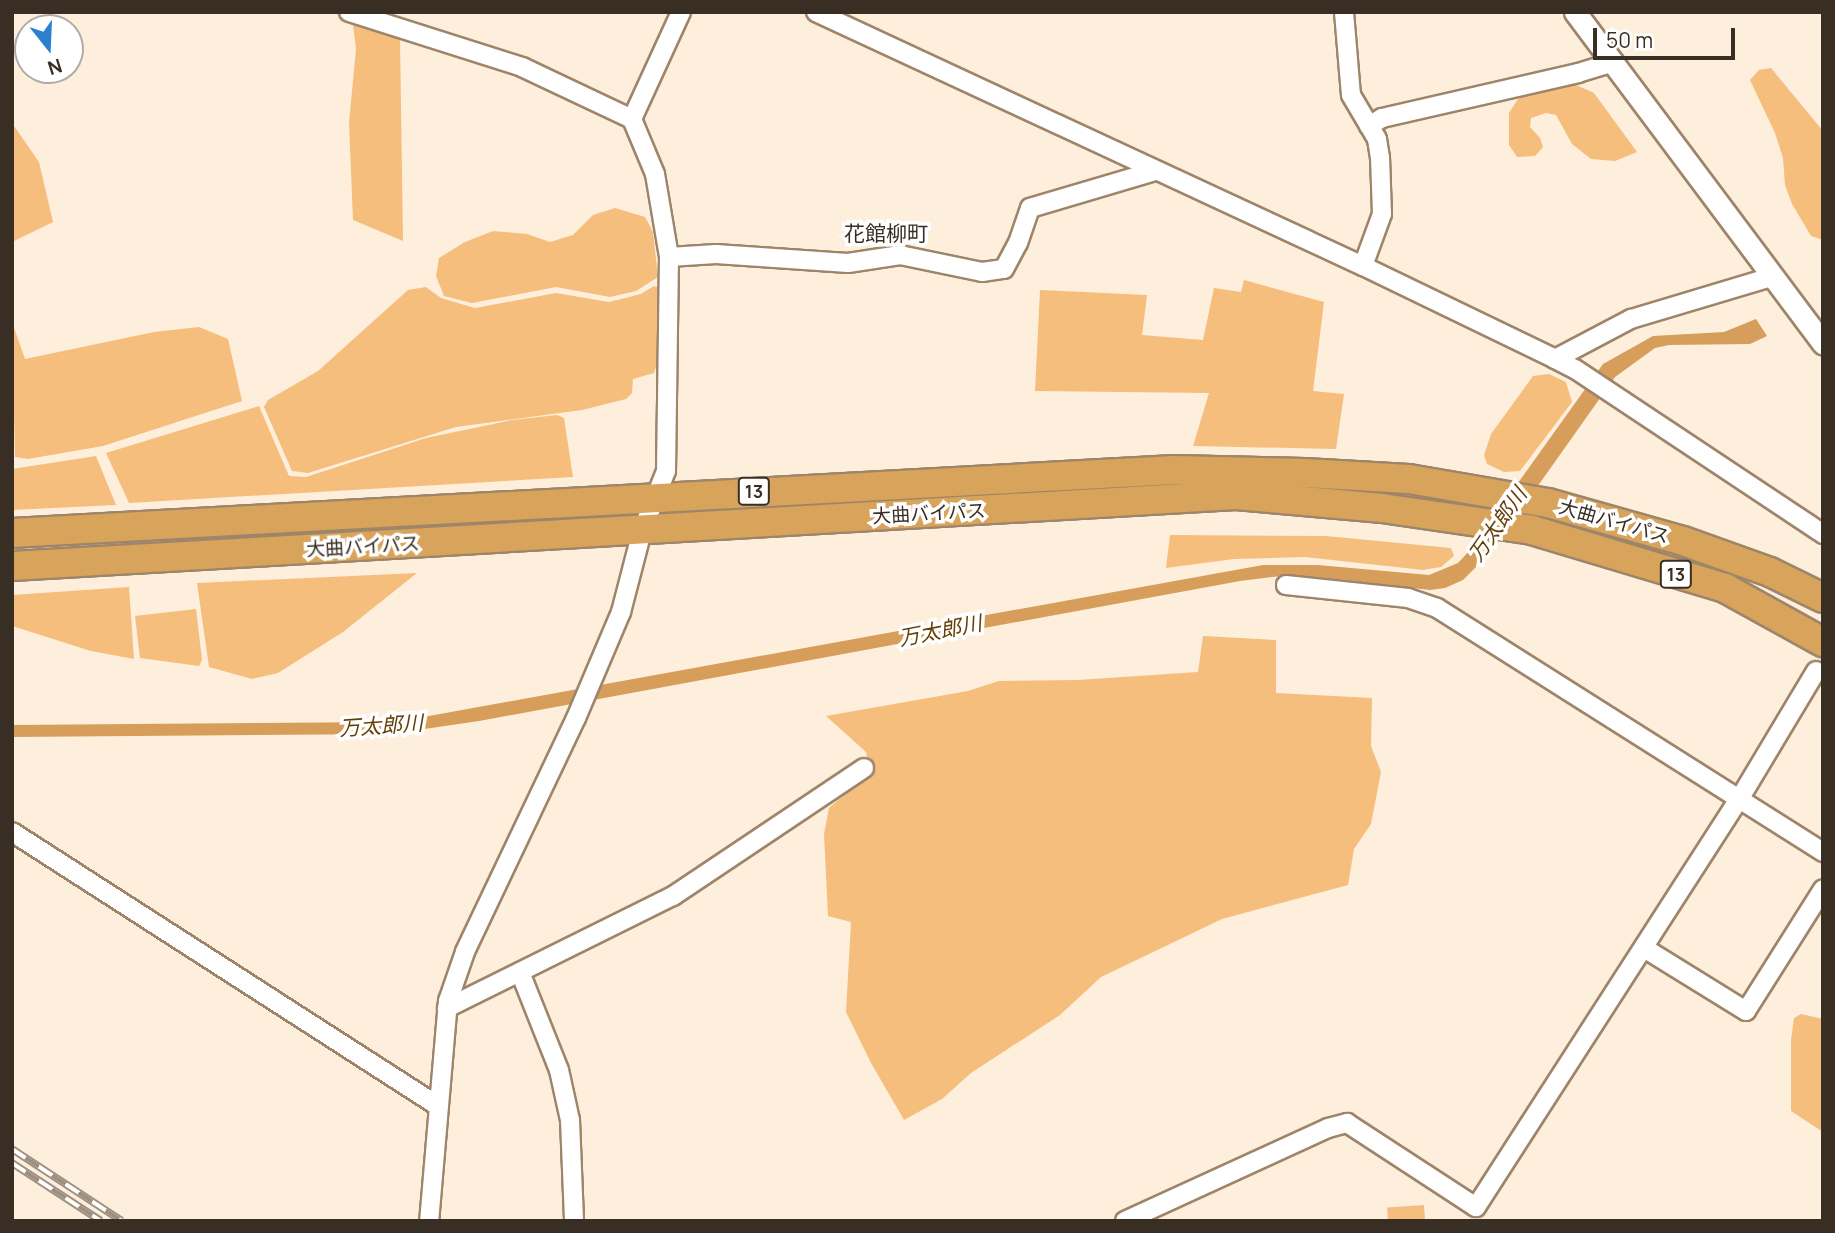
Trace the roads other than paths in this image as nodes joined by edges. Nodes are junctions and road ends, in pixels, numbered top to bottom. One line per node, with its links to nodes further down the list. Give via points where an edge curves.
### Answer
1 (349, 12): 7 (street, via 522,67)
2 (681, 12): 7 (street)
3 (816, 12): 9 (street)
4 (1344, 12): 8 (street, via 1350,95)
5 (1575, 12): 6 (street)
6 (1614, 62): 8 (street, via 1382,118); 12 (street)
7 (632, 119): 10 (street, via 655,174)
8 (1369, 126): 11 (street, via 1380,157 1382,215)
9 (1155, 171): 10 (street, via 1030,208 1004,268 982,272 900,255 848,263 716,254); 11 (street)
10 (669, 257): 15 (street, via 666,471)
11 (1363, 265): 14 (street)
12 (1771, 276): 13 (street); 14 (street, via 1631,318)
13 (1823, 343)
14 (1555, 359): 18 (street)
15 (656, 496): 16 (street); 17 (highway, 大曲バイパス / 13); 21 (highway, 大曲バイパス / 13, via 1174,470 1409,479 1537,502 1683,541 1770,572)
16 (642, 531): 19 (highway, 大曲バイパス / 13); 22 (highway, 大曲バイパス / 13, via 1236,495 1382,508 1520,528 1725,588); 31 (street, via 621,612 465,952)
17 (12, 533)
18 (1823, 534)
19 (12, 566)
20 (1286, 585): 25 (street, via 1408,598 1437,608)
21 (1823, 598)
22 (1823, 642)
23 (1816, 671): 25 (street)
24 (863, 768): 30 (street, via 673,897)
25 (1740, 798): 27 (street); 29 (street)
26 (12, 832): 32 (street)
27 (1823, 852)
28 (1823, 889): 29 (street, via 1746,1011)
29 (1644, 948): 35 (street, via 1476,1208 1347,1123)
30 (520, 972): 31 (street); 34 (street, via 559,1070 570,1120)
31 (447, 1008): 32 (street)
32 (438, 1106): 33 (street)
33 (429, 1221)
34 (574, 1221)
35 (1125, 1221)

